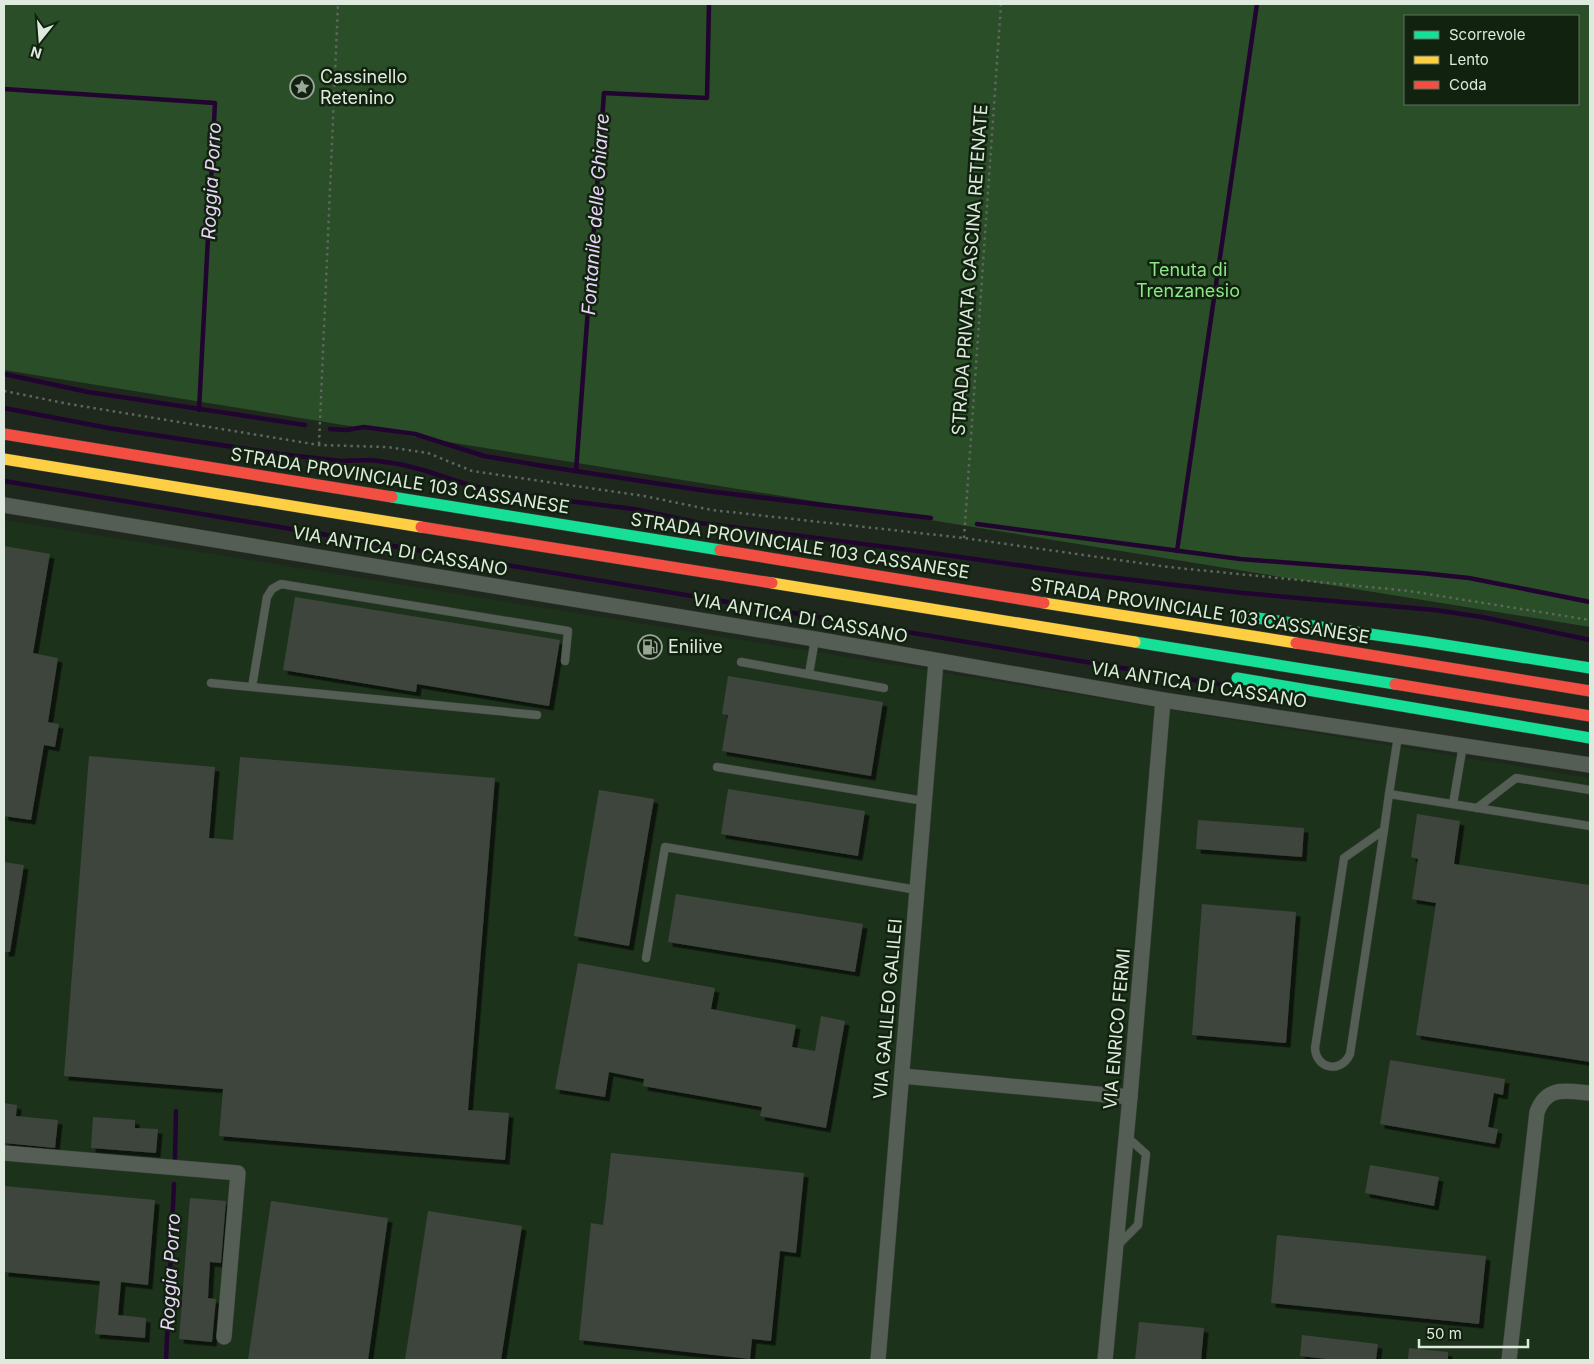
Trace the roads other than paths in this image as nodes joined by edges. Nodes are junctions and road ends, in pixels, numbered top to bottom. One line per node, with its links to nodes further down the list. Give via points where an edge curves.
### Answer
1 (4, 434): 4 (highway, STRADA PROVINCIALE 103 CASSANESE)
2 (4, 460): 6 (highway)
3 (4, 505): 9 (street, VIA ANTICA DI CASSANO)
4 (737, 554): 5 (highway); 19 (highway, STRADA PROVINCIALE 103 CASSANESE)
5 (971, 580)
6 (775, 584): 8 (highway); 22 (highway)
7 (1229, 614): 13 (highway)
8 (907, 617)
9 (815, 640): 11 (street, VIA ANTICA DI CASSANO); 14 (lane)
10 (564, 661): 17 (lane, via 568,631 281,584 272,588 267,597)
11 (936, 661): 20 (street, VIA ANTICA DI CASSANO); 30 (street, VIA GALILEO GALILEI)
12 (741, 662): 14 (lane)
13 (1590, 668)
14 (810, 674): 18 (lane)
15 (1229, 676): 24 (highway)
16 (211, 683): 17 (lane)
17 (252, 687): 21 (lane)
18 (884, 688)
19 (1590, 691)
20 (1163, 700): 23 (street, VIA ANTICA DI CASSANO); 39 (street, VIA ENRICO FERMI)
21 (537, 715)
22 (1590, 716)
23 (1398, 736): 25 (street, VIA ANTICA DI CASSANO); 29 (lane)
24 (1590, 738)
25 (1463, 746): 26 (street, VIA ANTICA DI CASSANO); 31 (lane)
26 (1590, 765)
27 (717, 767): 30 (lane)
28 (1590, 790): 32 (lane, via 1516,778)
29 (1389, 794): 31 (lane); 34 (lane)
30 (924, 801): 35 (street, VIA GALILEO GALILEI)
31 (1453, 804): 32 (lane)
32 (1477, 808): 33 (lane)
33 (1590, 826)
34 (1384, 830): 34 (lane, via 1344,858 1315,1048 1321,1063 1328,1066 1342,1065 1350,1054)
35 (917, 890): 36 (lane, via 665,847); 37 (street, VIA GALILEO GALILEI)
36 (646, 958)
37 (902, 1076): 39 (street); 44 (street, VIA GALILEO GALILEI)
38 (1590, 1094): 46 (street, via 1553,1093 1544,1099 1538,1110)
39 (1130, 1096): 40 (street, VIA ENRICO FERMI)
40 (1126, 1136): 42 (street, VIA ENRICO FERMI); 42 (lane, via 1146,1154 1138,1225)
41 (4, 1153): 43 (street, via 238,1173)
42 (1116, 1247): 45 (street, VIA ENRICO FERMI)
43 (224, 1337)
44 (878, 1360)
45 (1106, 1360)
46 (1509, 1360)

